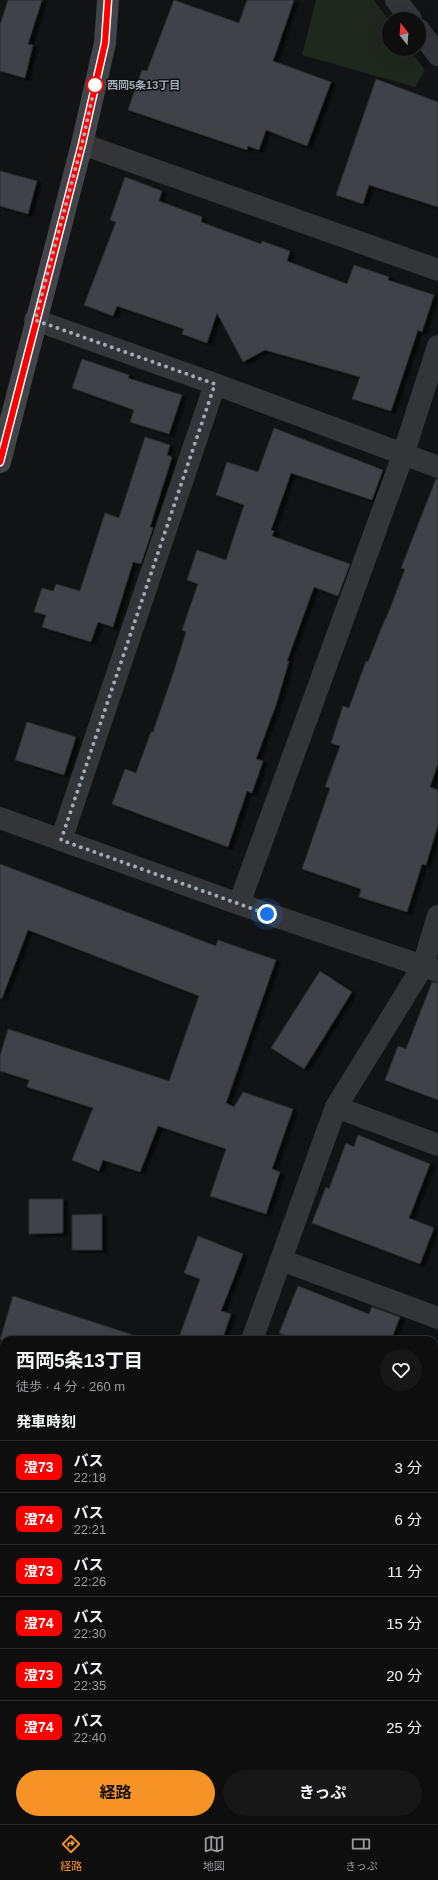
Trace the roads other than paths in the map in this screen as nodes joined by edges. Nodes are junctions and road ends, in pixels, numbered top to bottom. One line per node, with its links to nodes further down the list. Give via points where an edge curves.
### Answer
1 (108, 0): 6 (street, via 105,43)
2 (396, 0): 3 (street)
3 (405, 12)
4 (426, 39): 5 (street)
5 (438, 55)
6 (82, 144): 7 (street); 8 (street)
7 (438, 270)
8 (35, 320): 10 (street); 12 (street)
9 (438, 346): 11 (street)
10 (215, 384): 11 (street); 15 (street)
11 (403, 455): 13 (street); 16 (street)
12 (0, 462)
13 (438, 467)
14 (0, 818): 15 (street)
15 (61, 840): 16 (street)
16 (239, 904): 18 (street)
17 (438, 916): 18 (street)
18 (430, 968): 19 (street)
19 (336, 1107): 20 (street); 21 (street)
20 (438, 1145)
21 (281, 1260): 22 (street); 23 (street)
22 (438, 1318)
23 (253, 1336)

